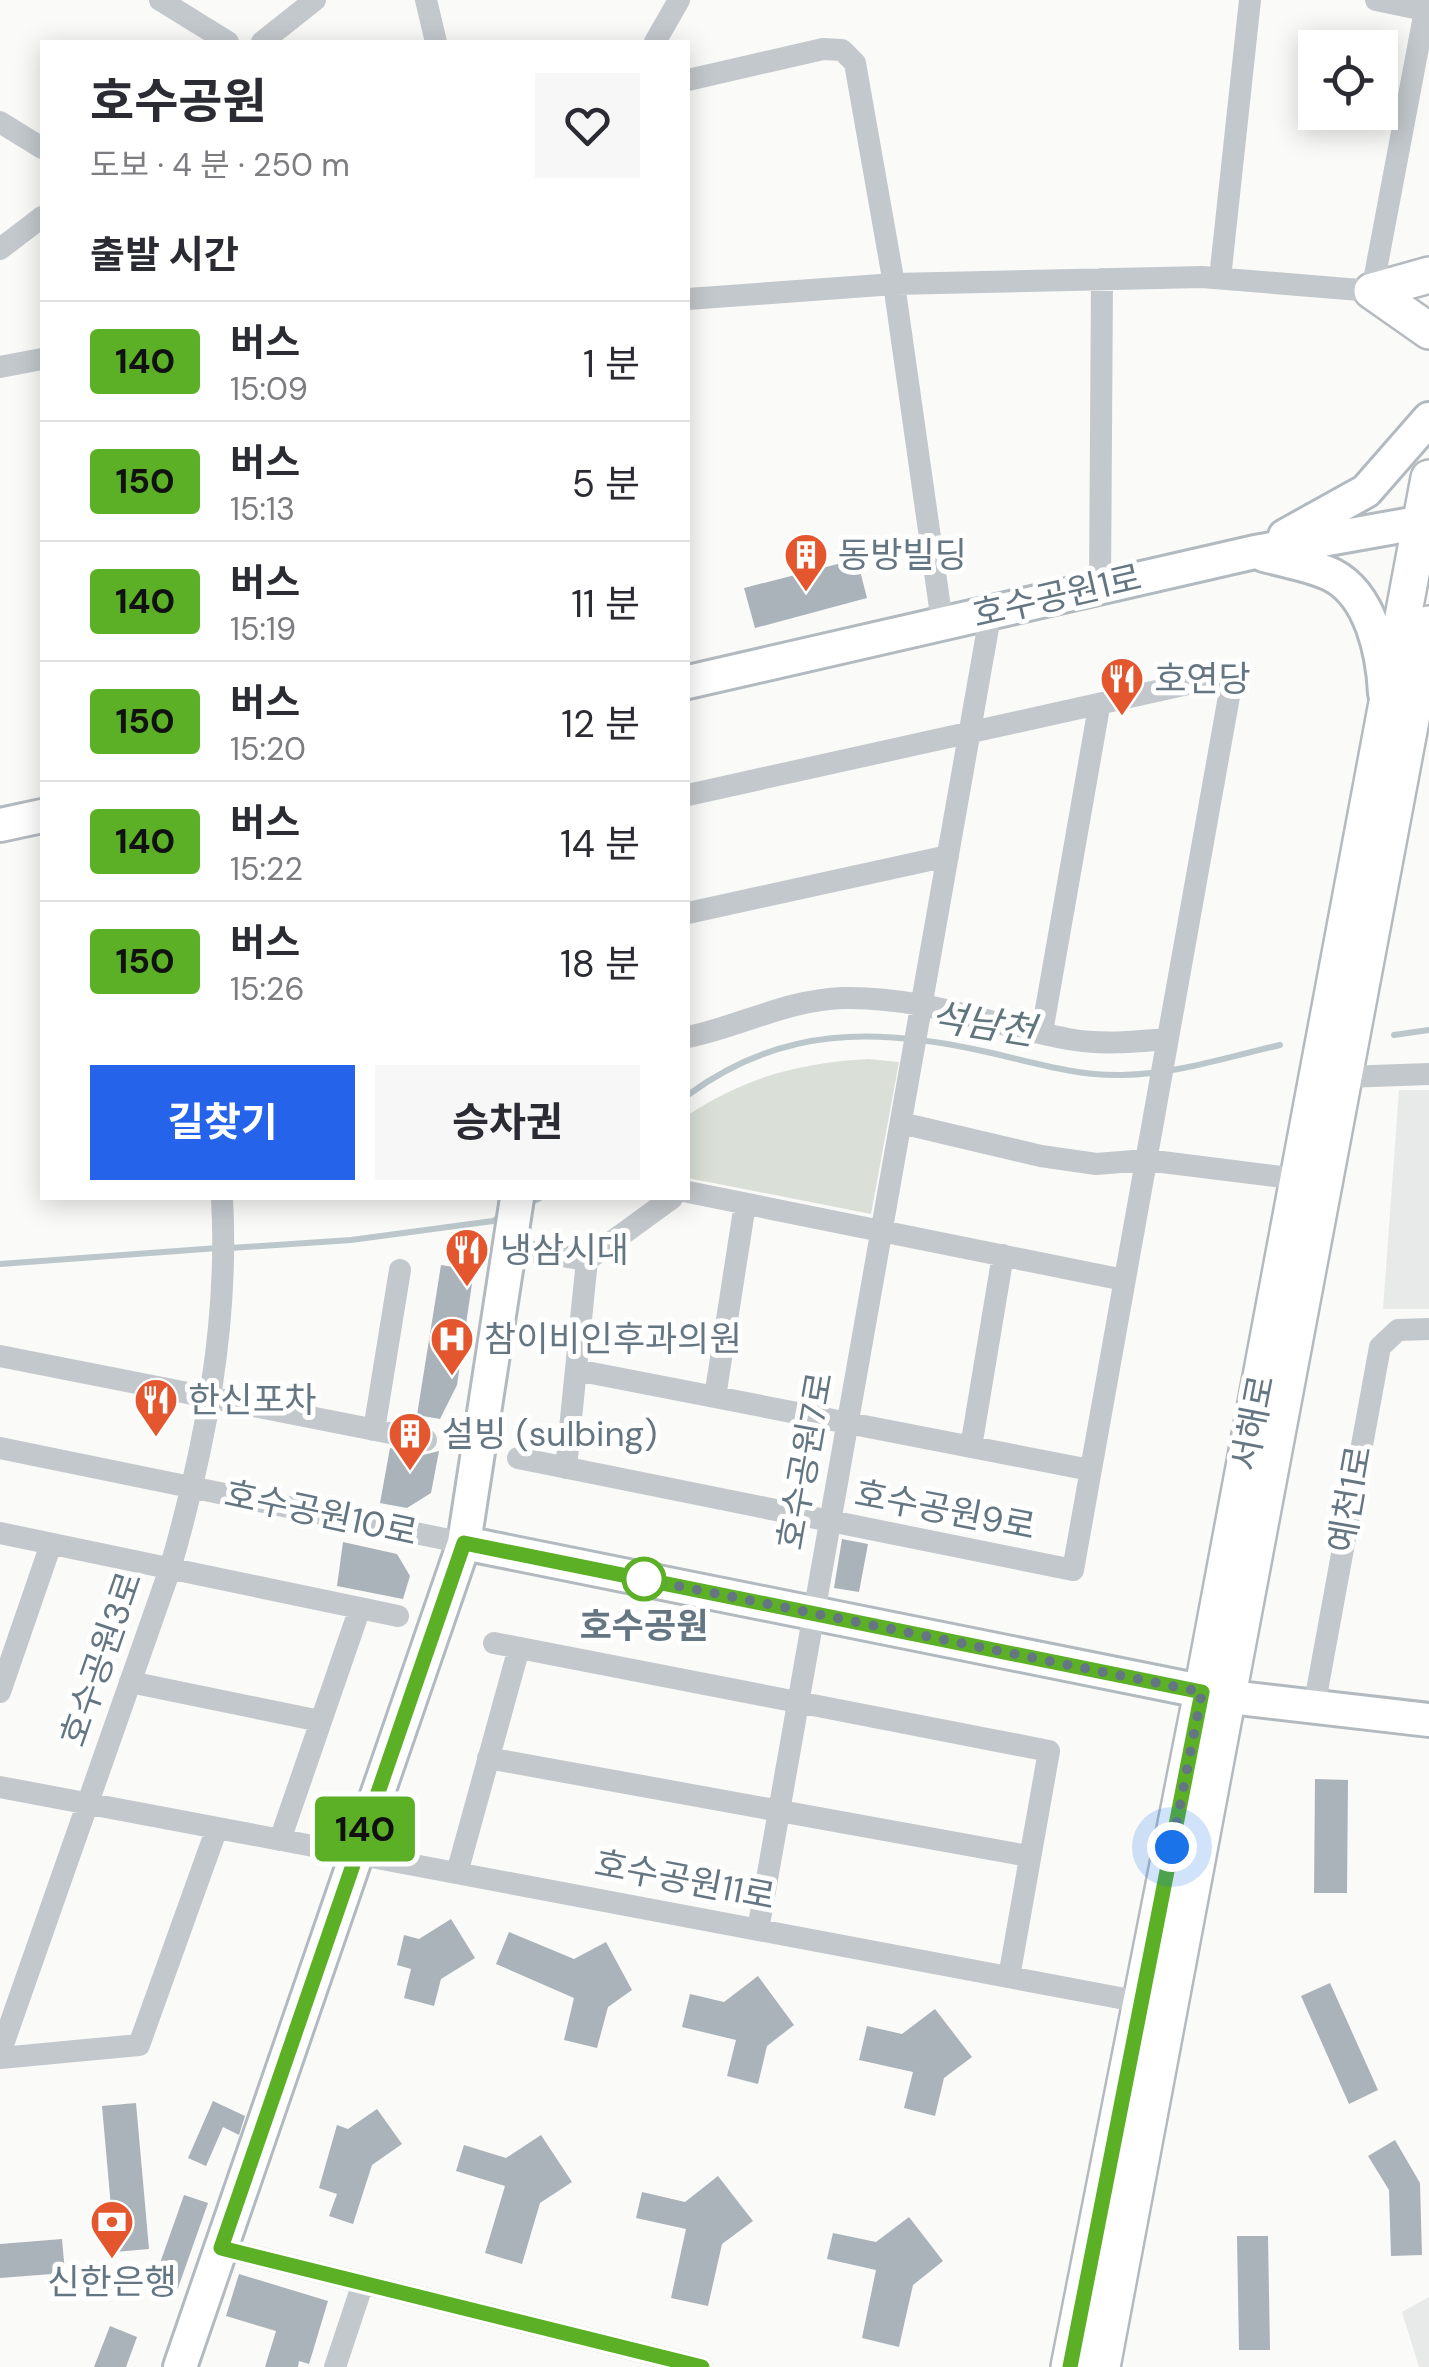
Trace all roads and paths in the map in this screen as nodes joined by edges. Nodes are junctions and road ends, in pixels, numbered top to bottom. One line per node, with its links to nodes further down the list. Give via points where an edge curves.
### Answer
1 (160, 0): 8 (street)
2 (315, 0): 9 (street)
3 (426, 0): 10 (street)
4 (679, 0): 11 (street)
5 (1250, 0): 18 (street)
6 (1376, 0): 7 (street)
7 (1427, 7): 21 (street)
8 (225, 40)
9 (265, 40)
10 (436, 40)
11 (656, 40)
12 (690, 80): 20 (street, via 823,49 850,55)
13 (0, 122): 14 (street)
14 (40, 147)
15 (40, 219): 16 (street)
16 (0, 249)
17 (1429, 275): 21 (main road)
18 (1220, 278): 19 (street); 21 (street)
19 (1102, 279): 20 (street); 30 (street)
20 (894, 284): 22 (street); 32 (street)
21 (1372, 291): 23 (main road)
22 (690, 300)
23 (1429, 331)
24 (40, 359): 25 (street)
25 (0, 367)
26 (1429, 419): 29 (street, via 1366,491)
27 (1429, 478): 28 (main road, 서해로)
28 (1425, 522): 29 (street, 호수공원1로); 36 (main road, 서해로)
29 (1254, 552): 30 (street, 호수공원1로); 36 (street, via 1328,574 1354,593 1378,648)
30 (1100, 587): 31 (street, 호수공원1로)
31 (991, 611): 32 (street, 호수공원1로); 37 (street)
32 (942, 622): 34 (street, 호수공원1로)
33 (1429, 624): 48 (main road, 서해로)
34 (690, 682)
35 (1099, 707): 37 (street); 44 (street); 46 (street, via 1233,674)
36 (1386, 709): 51 (main road, 서해로)
37 (969, 735): 38 (street); 41 (street)
38 (690, 795)
39 (40, 816): 40 (street)
40 (0, 825)
41 (948, 856): 42 (street); 43 (street)
42 (690, 913)
43 (920, 1012): 44 (street); 45 (street, via 846,998 796,1002); 49 (street, 호수공원7로)
44 (1042, 1032): 46 (street, via 1112,1044)
45 (690, 1036)
46 (1167, 1039): 50 (street, 호수공원9로)
47 (1429, 1074): 48 (street)
48 (1345, 1077): 89 (main road, 서해로)
49 (900, 1123): 50 (street, via 1041,1156 1096,1164); 57 (street, 호수공원7로)
50 (1146, 1160): 51 (street); 62 (street, 호수공원9로)
51 (1298, 1179): 89 (main road, 서해로)
52 (690, 1192): 55 (street)
53 (517, 1200): 58 (street)
54 (669, 1200): 60 (street)
55 (745, 1204): 57 (street); 66 (street)
56 (223, 1206): 67 (street, 호수공원3로)
57 (882, 1228): 59 (street); 68 (street, 호수공원7로)
58 (509, 1248): 60 (street); 79 (street)
59 (1004, 1255): 62 (street); 71 (street, 호수공원9로)
60 (587, 1260): 65 (street)
61 (400, 1270): 69 (street)
62 (1124, 1280): 75 (street, 호수공원9로)
63 (1429, 1329): 91 (street, 예천1로, via 1398,1330 1380,1347)
64 (0, 1356): 67 (street)
65 (576, 1370): 66 (street, 호수공원9로); 74 (street)
66 (715, 1397): 68 (street, 호수공원9로)
67 (212, 1398): 69 (street); 76 (street, 호수공원3로)
68 (848, 1423): 71 (street, 호수공원9로); 77 (street, 호수공원7로)
69 (374, 1430): 70 (street)
70 (426, 1440)
71 (972, 1446): 75 (street, 호수공원9로)
72 (0, 1448): 76 (street, 호수공원10로)
73 (518, 1458): 74 (street, 호수공원9로)
74 (566, 1468): 77 (street, 호수공원9로)
75 (1090, 1470): 77 (street, 호수공원9로, via 1073,1570)
76 (194, 1487): 79 (street, 호수공원10로); 81 (street, 호수공원3로)
77 (830, 1524): 83 (street, 호수공원7로)
78 (0, 1533): 80 (street)
79 (464, 1543): 83 (street, 호수공원10로); 100 (street)
80 (52, 1544): 81 (street); 88 (street)
81 (170, 1569): 82 (street); 87 (street, 호수공원3로)
82 (360, 1608): 84 (street); 93 (street)
83 (814, 1613): 89 (street, 호수공원10로); 90 (street, 호수공원7로)
84 (398, 1616)
85 (494, 1643): 86 (street)
86 (519, 1648): 90 (street); 94 (street)
87 (130, 1682): 93 (street); 96 (street, 호수공원3로)
88 (0, 1692)
89 (1216, 1694): 91 (street); 105 (main road, 서해로); 113 (main road, 서해로)
90 (798, 1702): 97 (street, 호수공원7로); 101 (street, via 1049,1751)
91 (1314, 1706): 92 (street)
92 (1429, 1720)
93 (320, 1721): 99 (street)
94 (488, 1758): 97 (street); 102 (street)
95 (0, 1787): 96 (street, 호수공원11로)
96 (88, 1804): 98 (street, 호수공원11로); 106 (street, 호수공원3로)
97 (779, 1811): 101 (street); 103 (street, 호수공원7로)
98 (216, 1828): 99 (street, 호수공원11로); 106 (street, via 140,2045)
99 (280, 1840): 100 (street, 호수공원11로)
100 (356, 1854): 102 (street, 호수공원11로); 107 (street)
101 (1028, 1856): 104 (street)
102 (456, 1873): 103 (street, 호수공원11로)
103 (758, 1930): 104 (street, 호수공원11로)
104 (1009, 1977): 105 (street, 호수공원11로)
105 (1141, 2002): 112 (main road, 서해로)
106 (0, 2056)
107 (221, 2248): 108 (street); 109 (street)
108 (362, 2283): 110 (street); 111 (street)
109 (180, 2367)
110 (335, 2367)
111 (702, 2367)
112 (1070, 2367)
113 (1102, 2367)

